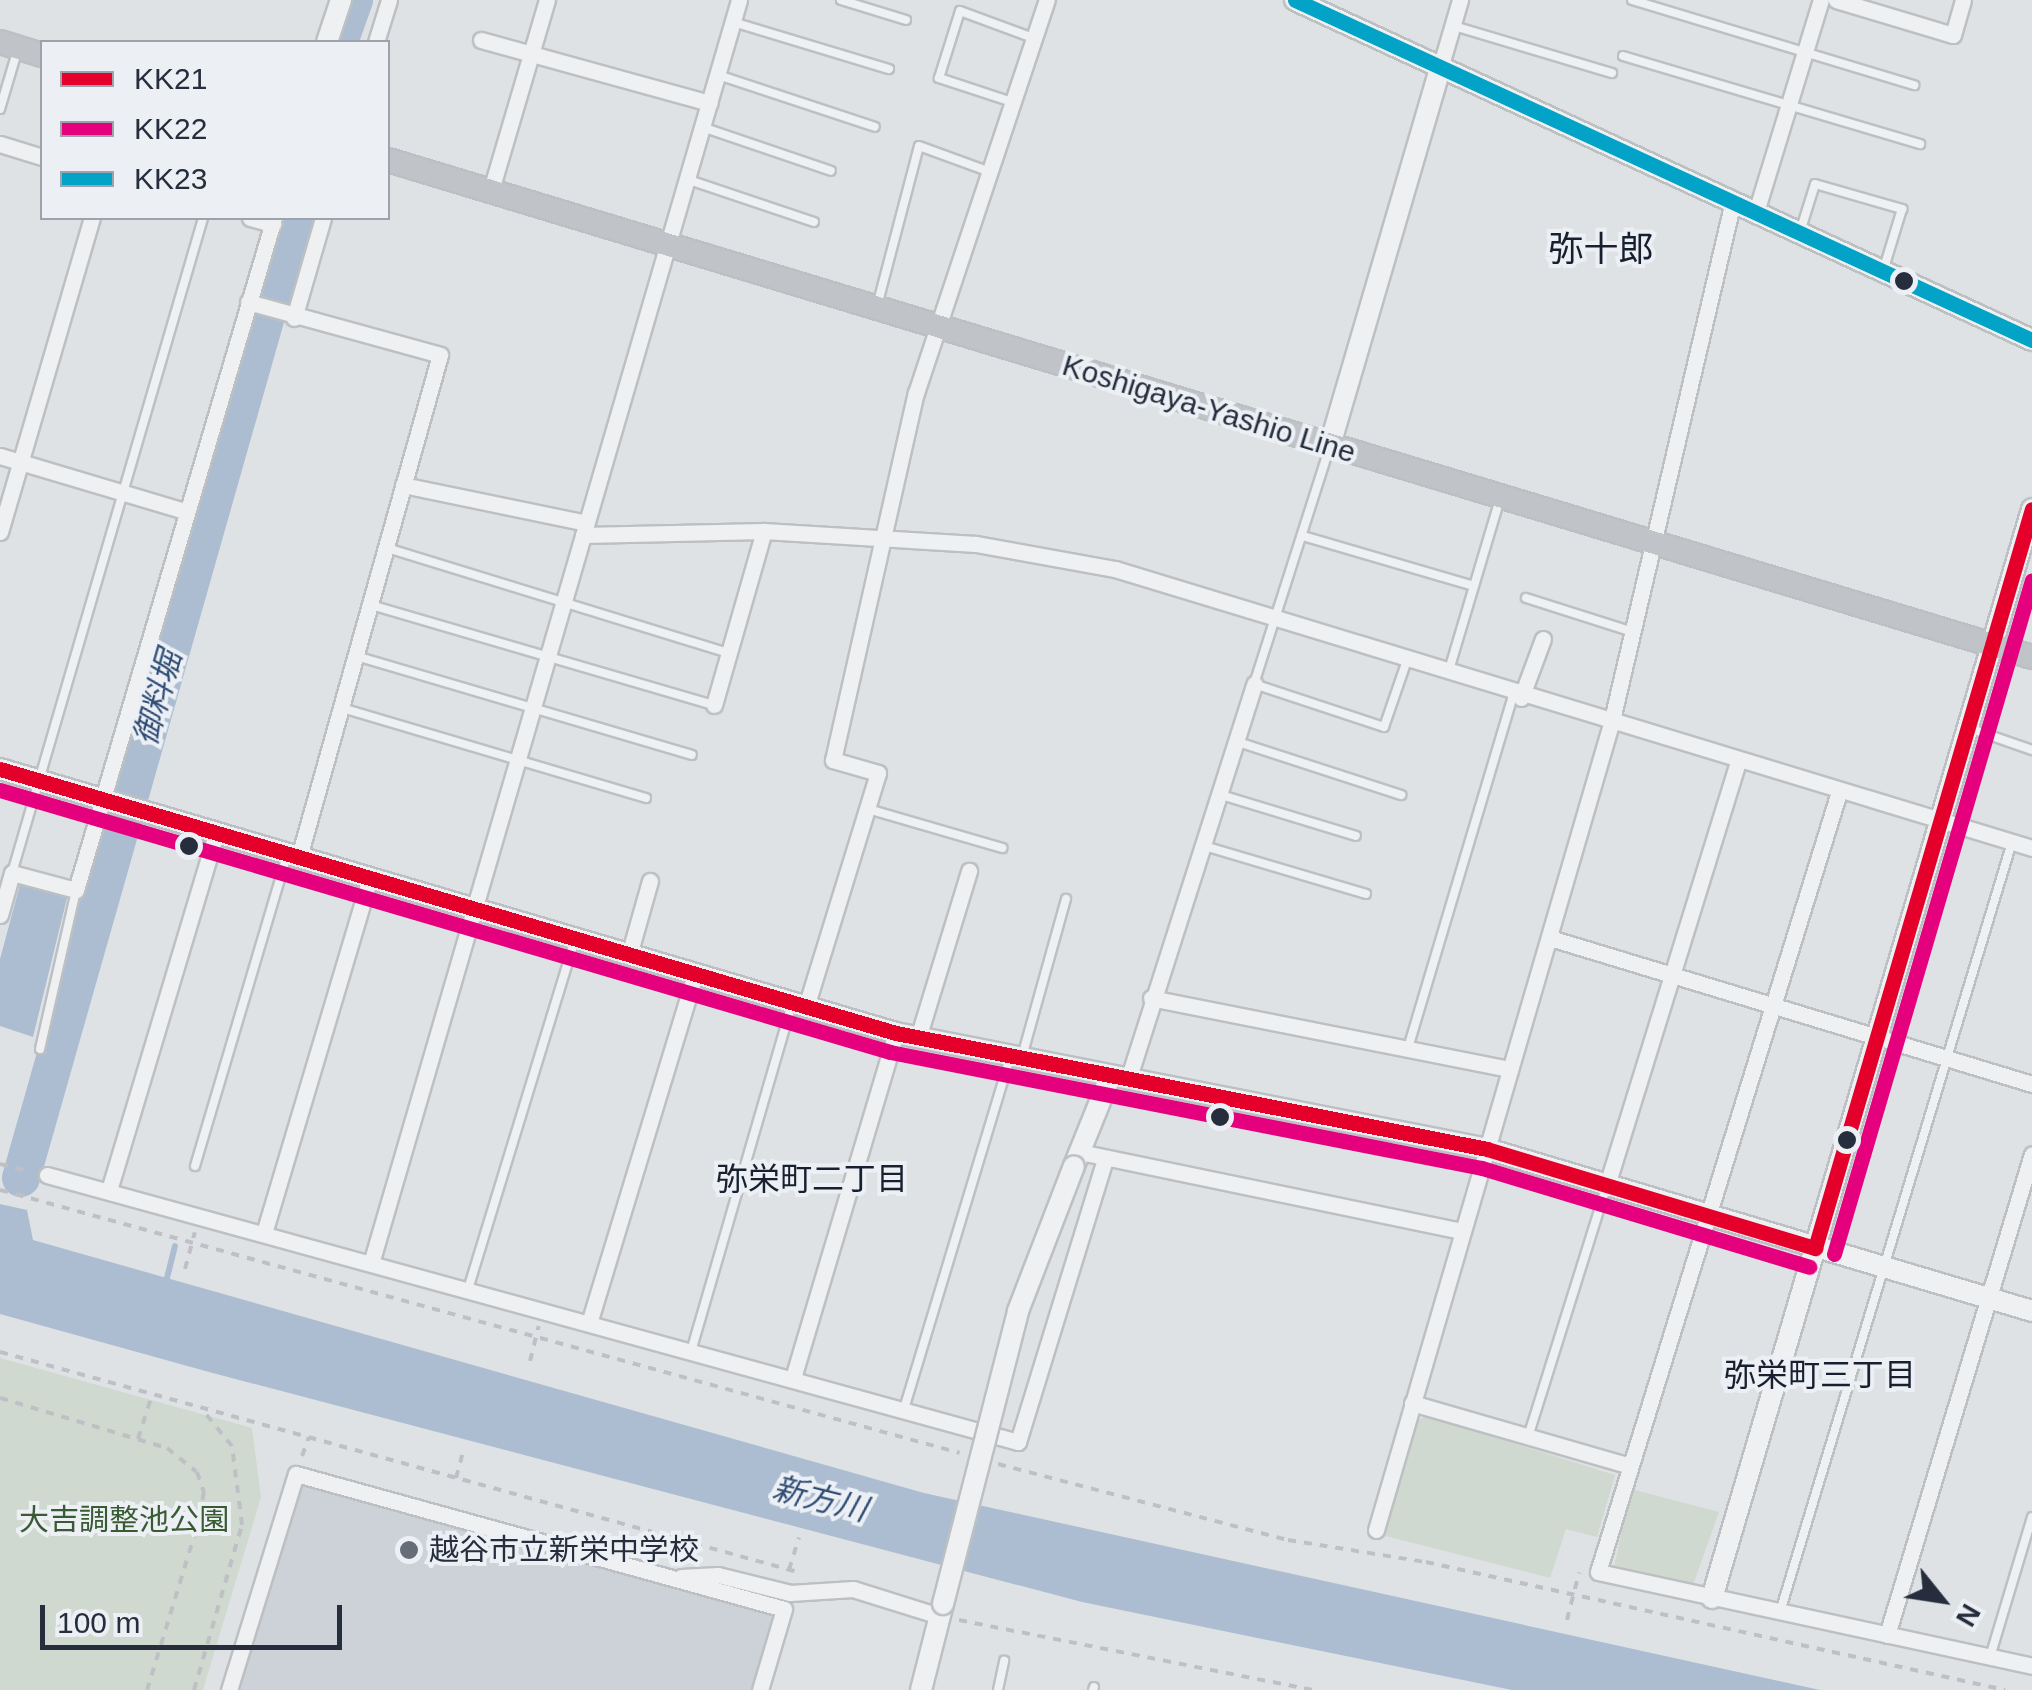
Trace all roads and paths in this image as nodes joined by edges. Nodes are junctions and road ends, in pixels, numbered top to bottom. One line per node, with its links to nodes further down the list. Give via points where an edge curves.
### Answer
1 (341, 0): 16 (street)
2 (389, 0): 17 (street)
3 (546, 0): 22 (street)
4 (740, 0): 13 (street)
5 (840, 0): 12 (lane)
6 (1295, 0): 24 (street)
7 (1460, 0): 14 (street)
8 (1632, 0): 20 (lane)
9 (1823, 0): 10 (street, via 1953,35); 20 (street)
10 (1963, 0)
11 (1044, 1): 15 (street)
12 (906, 20)
13 (733, 22): 25 (lane); 27 (street)
14 (1453, 26): 24 (street); 26 (lane)
15 (1033, 38): 29 (street); 29 (lane, via 960,11 939,78)
16 (328, 40)
17 (377, 40)
18 (480, 40): 22 (street)
19 (9, 44): 21 (main road); 32 (lane)
20 (1806, 53): 28 (lane); 31 (street)
21 (40, 54)
22 (531, 54): 30 (street); 42 (street)
23 (1623, 56): 31 (lane)
24 (1440, 68): 43 (street); 58 (street)
25 (889, 70)
26 (1612, 73)
27 (718, 74): 30 (street); 34 (lane)
28 (1914, 85)
29 (1009, 101): 40 (street)
30 (709, 103): 33 (street)
31 (1790, 104): 35 (lane); 44 (street)
32 (0, 110)
33 (702, 127): 39 (lane); 41 (street)
34 (875, 128)
35 (1920, 144)
36 (1, 149): 37 (street)
37 (40, 156)
38 (390, 161): 42 (main road, Koshigaya-Yashio Line)
39 (831, 170)
40 (985, 170): 54 (lane, via 919,146); 56 (street)
41 (686, 179): 49 (lane); 51 (street)
42 (491, 190): 51 (main road, Koshigaya-Yashio Line)
43 (1732, 201): 44 (street); 71 (street)
44 (1756, 212): 50 (street)
45 (91, 220): 60 (street)
46 (201, 220): 62 (lane)
47 (322, 220): 55 (street)
48 (274, 221): 53 (street)
49 (814, 222)
50 (1800, 232): 52 (street); 52 (lane, via 1814,184 1902,209)
51 (666, 248): 54 (main road, Koshigaya-Yashio Line); 66 (street)
52 (1883, 271): 57 (street)
53 (252, 304): 55 (street); 64 (street)
54 (876, 310): 56 (main road, Koshigaya-Yashio Line)
55 (291, 317): 61 (street, via 440,354)
56 (937, 328): 58 (main road, Koshigaya-Yashio Line); 70 (street)
57 (2032, 340)
58 (1330, 445): 63 (main road, Koshigaya-Yashio Line); 69 (lane)
59 (0, 456): 60 (street)
60 (20, 462): 62 (street); 68 (street)
61 (404, 485): 66 (street); 72 (street)
62 (122, 492): 64 (street); 100 (lane)
63 (1500, 497): 71 (main road, Koshigaya-Yashio Line); 73 (lane)
64 (186, 510): 105 (street)
65 (2032, 510): 80 (street)
66 (584, 529): 67 (street); 75 (street)
67 (764, 531): 70 (street); 81 (street)
68 (0, 532)
69 (1304, 536): 73 (lane); 77 (lane)
70 (884, 542): 77 (street, via 976,544 1115,569); 106 (street, via 832,760 878,773)
71 (1653, 543): 78 (street); 80 (main road, Koshigaya-Yashio Line)
72 (387, 548): 75 (lane); 76 (street)
73 (1474, 586): 86 (lane)
74 (1526, 598): 78 (lane)
75 (564, 599): 81 (lane); 83 (street)
76 (371, 605): 82 (street); 83 (lane)
77 (1279, 623): 85 (street); 87 (lane)
78 (1633, 632): 92 (street)
79 (1543, 638): 88 (street)
80 (1994, 645): 84 (main road, Koshigaya-Yashio Line); 93 (street)
81 (729, 653): 90 (street)
82 (356, 656): 89 (lane); 91 (street)
83 (548, 656): 89 (street); 90 (lane)
84 (2032, 657)
85 (1406, 664): 86 (street); 87 (lane, via 1384,727)
86 (1448, 676): 88 (street)
87 (1254, 684): 94 (street)
88 (1517, 697): 92 (street); 135 (lane)
89 (533, 704): 96 (lane); 98 (street)
90 (714, 705)
91 (342, 708): 98 (lane); 114 (street)
92 (1611, 724): 97 (street); 124 (street)
93 (1969, 728): 95 (lane); 107 (street)
94 (1235, 741): 102 (street); 103 (lane)
95 (2032, 750)
96 (692, 755)
97 (1738, 762): 101 (street); 128 (street)
98 (516, 763): 104 (lane); 122 (street)
99 (0, 768): 100 (street)
100 (39, 780): 105 (street); 116 (lane)
101 (1839, 792): 107 (street); 131 (street)
102 (1218, 794): 109 (lane); 111 (street)
103 (1400, 795)
104 (646, 798)
105 (106, 800): 108 (street); 119 (street)
106 (868, 809): 112 (lane); 130 (street)
107 (1942, 822): 110 (street); 134 (street)
108 (216, 832): 114 (street); 150 (street)
109 (1356, 836)
110 (2012, 842): 113 (street); 138 (lane)
111 (1201, 845): 120 (lane); 129 (street)
112 (1002, 848)
113 (2032, 848)
114 (293, 855): 117 (street); 147 (lane)
115 (969, 870): 133 (street)
116 (12, 872): 119 (street); 123 (street)
117 (370, 877): 122 (street); 153 (street)
118 (650, 881): 126 (street)
119 (76, 890): 136 (lane)
120 (1366, 894)
121 (1066, 899): 137 (lane)
122 (474, 909): 125 (street); 157 (street)
123 (0, 916)
124 (1550, 938): 128 (street); 139 (street)
125 (575, 940): 126 (street); 160 (lane)
126 (629, 955): 127 (street)
127 (695, 975): 130 (street); 163 (street)
128 (1672, 975): 131 (street); 149 (street)
129 (1151, 998): 135 (street); 140 (street)
130 (800, 1005): 132 (street); 165 (lane)
131 (1773, 1005): 134 (street); 152 (street)
132 (896, 1034): 133 (street); 168 (street)
133 (918, 1038): 137 (street)
134 (1878, 1038): 138 (street); 156 (street)
135 (1408, 1048): 139 (street)
136 (40, 1049)
137 (1016, 1058): 140 (street); 172 (lane)
138 (1947, 1058): 141 (street); 158 (lane)
139 (1510, 1069): 142 (street)
140 (1119, 1079): 142 (street); 144 (street)
141 (2032, 1084)
142 (1487, 1149): 149 (street); 154 (street)
143 (2032, 1154): 161 (street)
144 (1077, 1159): 145 (street); 177 (street, bridge, via 1018,1311)
145 (1104, 1160): 154 (street); 172 (street, via 1018,1442)
146 (0, 1164): 148 (path)
147 (195, 1166)
148 (42, 1174): 150 (street)
149 (1607, 1185): 152 (street); 174 (lane)
150 (110, 1187): 153 (street)
151 (0, 1190): 155 (path)
152 (1708, 1216): 156 (street); 178 (street)
153 (265, 1230): 157 (street)
154 (1462, 1231): 171 (street)
155 (193, 1243): 159 (path); 164 (path)
156 (1815, 1248): 158 (street); 188 (street)
157 (372, 1260): 160 (street)
158 (1884, 1268): 161 (street); 190 (lane)
159 (186, 1270)
160 (469, 1286): 163 (street)
161 (1989, 1299): 162 (street); 192 (street)
162 (2032, 1312)
163 (590, 1320): 165 (street)
164 (536, 1337): 167 (path); 177 (path)
165 (692, 1348): 168 (street)
166 (0, 1352): 173 (path)
167 (530, 1362)
168 (794, 1378): 172 (street)
169 (0, 1398): 175 (path)
170 (152, 1398): 175 (path)
171 (1412, 1403): 174 (street); 181 (street)
172 (904, 1409)
173 (201, 1410): 179 (path); 197 (path, via 232,1446 242,1525)
174 (1528, 1436): 178 (street)
175 (138, 1439): 196 (path, via 182,1460 204,1492)
176 (463, 1451): 179 (path)
177 (978, 1458): 187 (path, via 1288,1540); 189 (street, bridge)
178 (1630, 1466): 188 (street, via 1598,1572)
179 (456, 1478): 184 (path)
180 (2032, 1518): 193 (lane)
181 (1376, 1530)
182 (799, 1537): 184 (path)
183 (1581, 1567): 187 (path)
184 (789, 1570): 185 (path)
185 (811, 1576)
186 (671, 1578): 189 (street, via 718,1574 790,1592 853,1588); 198 (street, via 296,1474); 199 (street, via 784,1609)
187 (1573, 1595): 191 (path); 203 (path)
188 (1712, 1598): 190 (street)
189 (941, 1610): 200 (street); 202 (path)
190 (1780, 1612): 192 (street)
191 (1566, 1620)
192 (1887, 1635): 193 (street)
193 (1990, 1657): 195 (street)
194 (1004, 1662): 201 (lane)
195 (2032, 1666)
196 (147, 1690)
197 (194, 1690)
198 (229, 1690)
199 (760, 1690)
200 (921, 1690)
201 (998, 1690)
202 (1314, 1690)
203 (2004, 1690)

